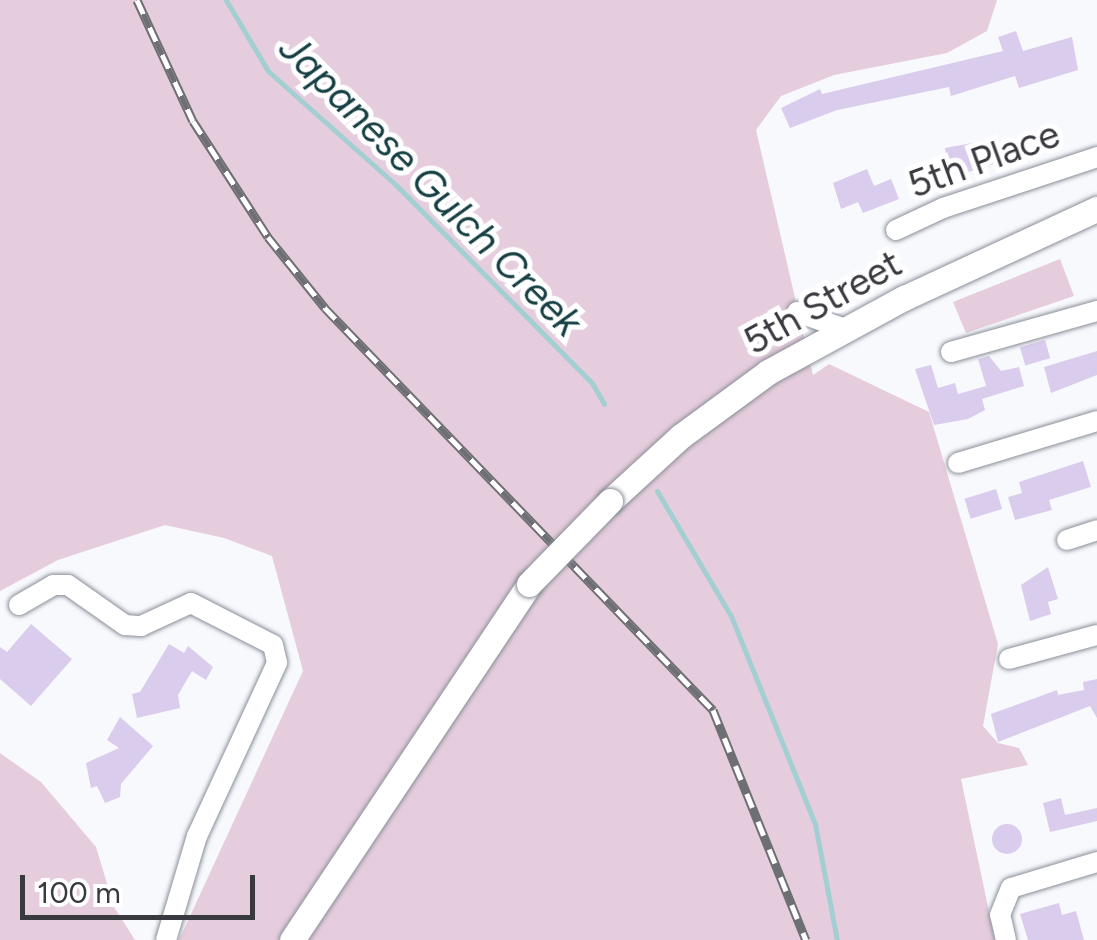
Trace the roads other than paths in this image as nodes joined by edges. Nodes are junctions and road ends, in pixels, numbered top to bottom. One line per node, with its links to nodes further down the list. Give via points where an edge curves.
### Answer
1 (1097, 157): 3 (street, 5th Place)
2 (1097, 209): 6 (main road, 5th Street)
3 (896, 230)
4 (1097, 311): 7 (street)
5 (797, 312): 6 (street)
6 (845, 329): 17 (main road, 5th Street, bridge, via 768,372 681,436 529,584)
7 (951, 352)
8 (1097, 422): 9 (street)
9 (958, 462)
10 (1097, 530): 11 (street)
11 (1066, 540)
12 (20, 605): 16 (street, via 53,585 68,585 125,624 141,626 191,602 273,645 277,663 197,836)
13 (1097, 635): 14 (street)
14 (1009, 659)
15 (1085, 870): 18 (street, via 1011,888 1000,915)
16 (166, 940)
17 (292, 940)
18 (1006, 940)

